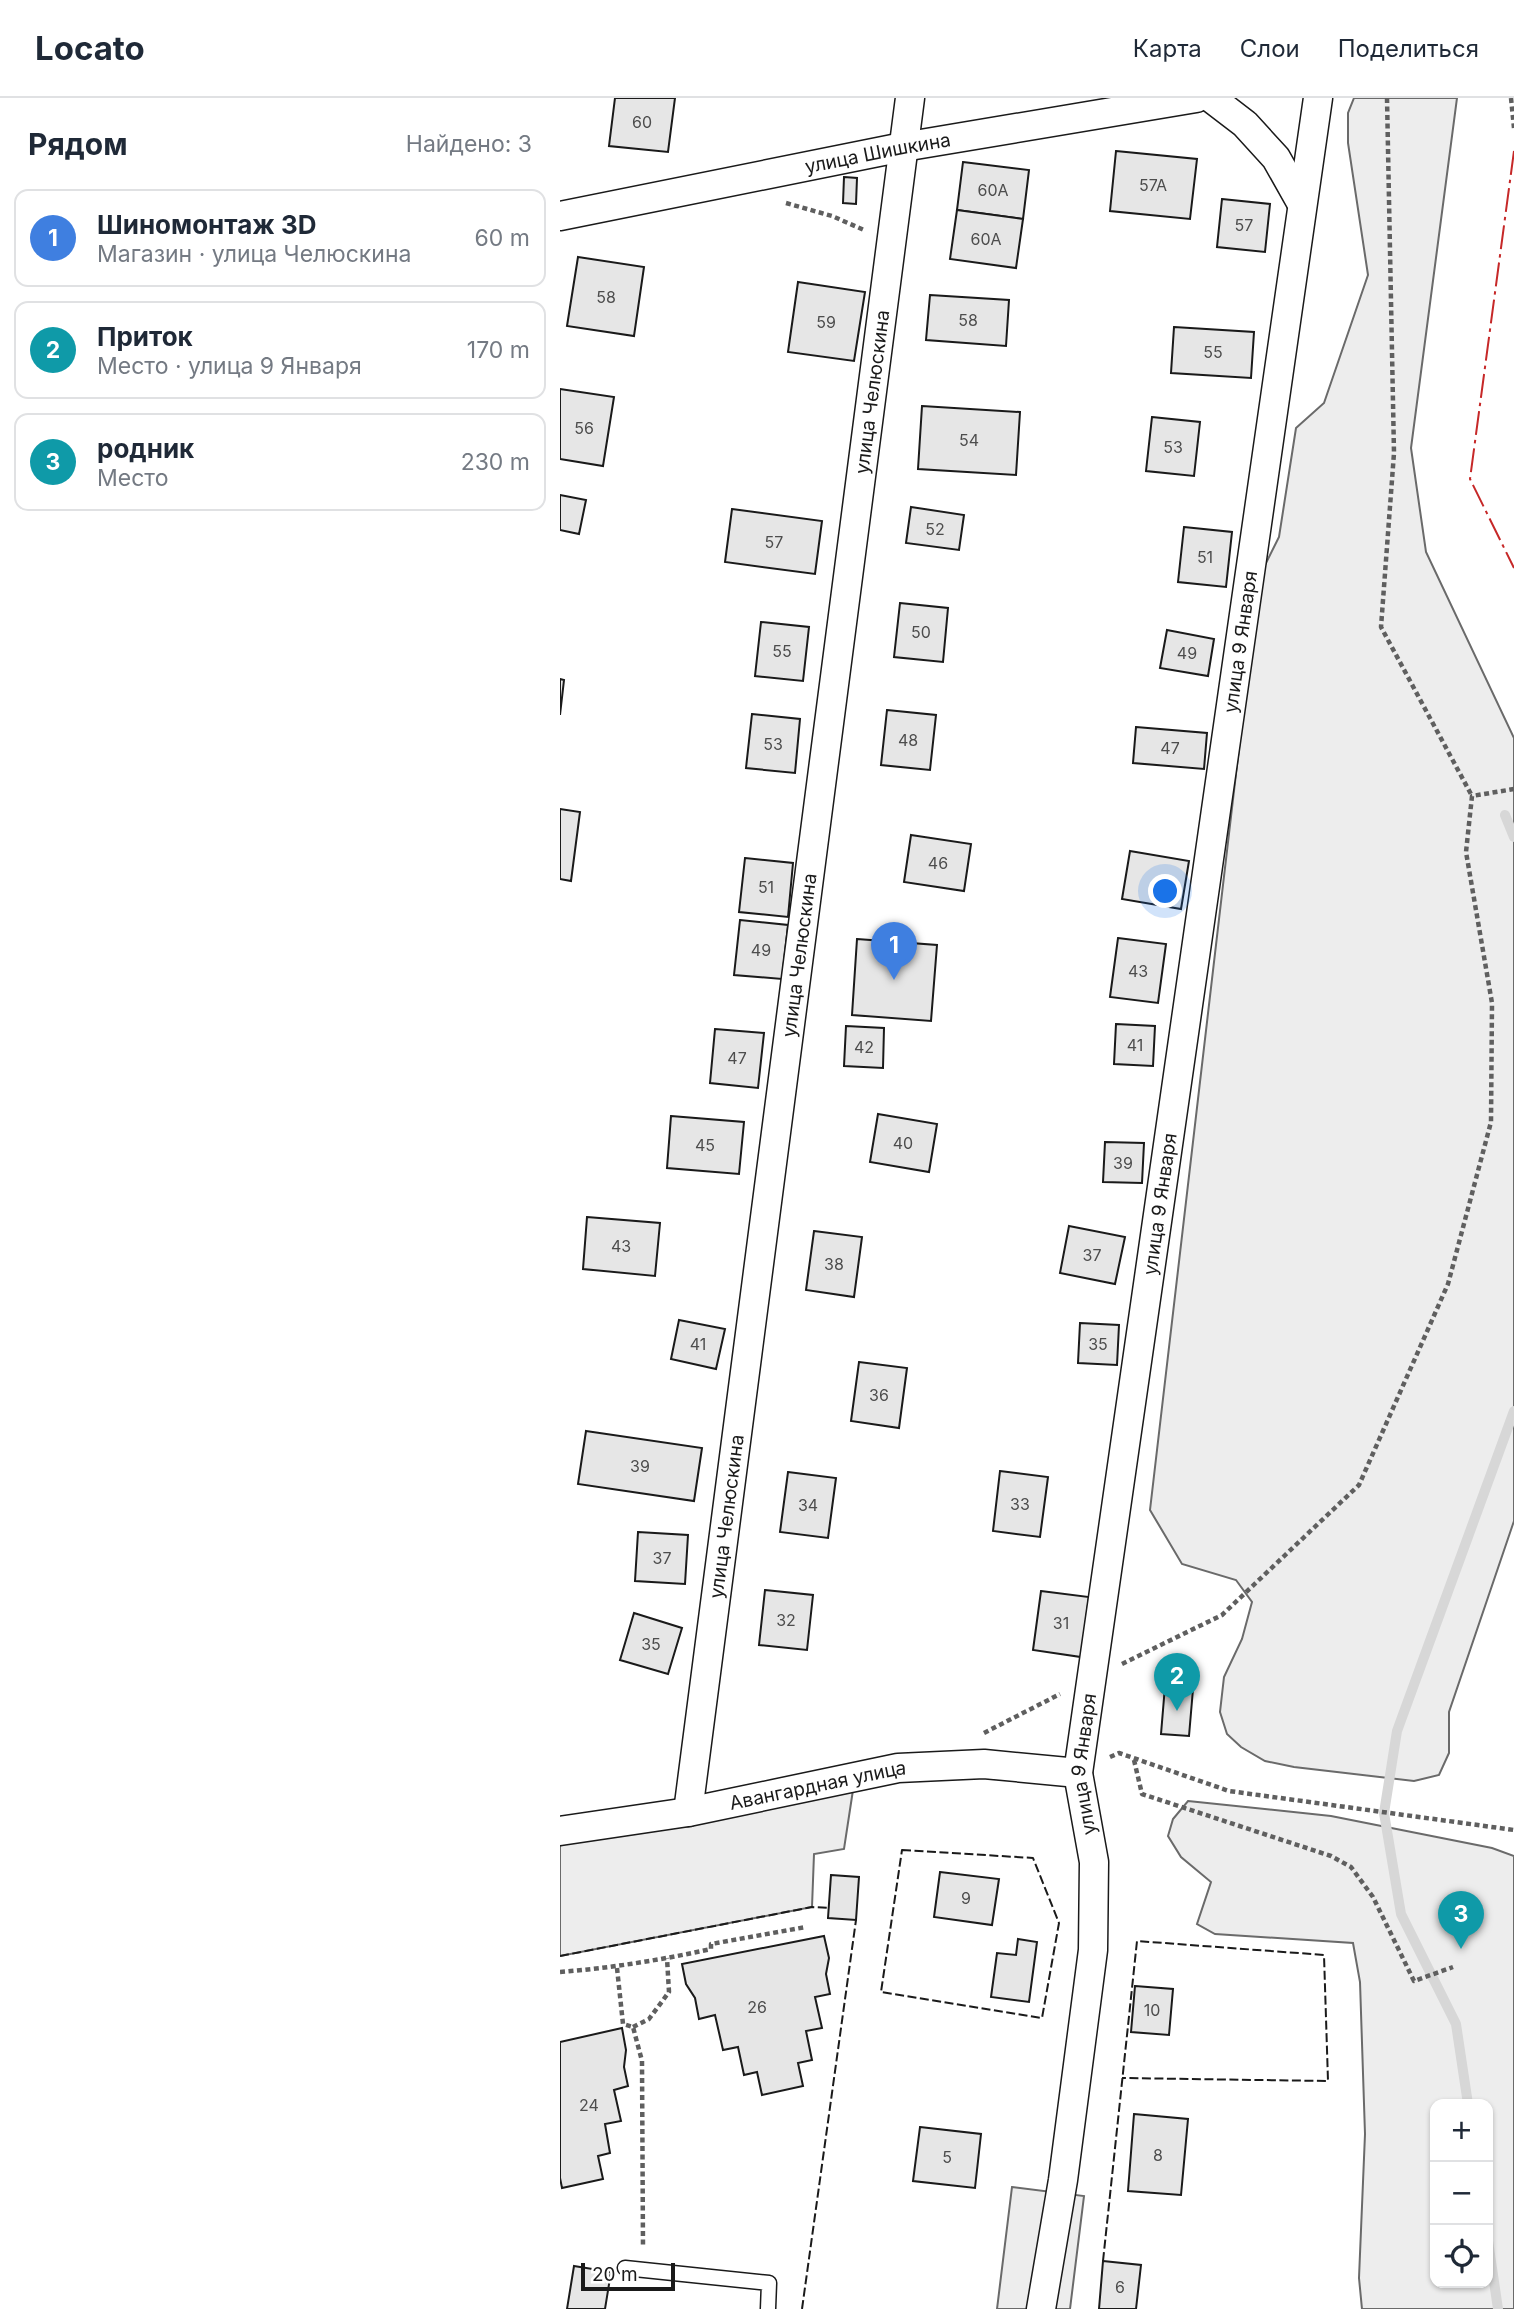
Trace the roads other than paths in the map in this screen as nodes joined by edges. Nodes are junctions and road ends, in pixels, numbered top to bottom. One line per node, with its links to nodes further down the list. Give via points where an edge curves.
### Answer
1 (910, 98): 5 (street, улица Челюскина)
2 (1196, 98): 5 (street, улица Шишкина)
3 (1211, 98): 6 (street, via 1245,124 1276,158)
4 (1318, 98): 6 (street, улица 9 Января)
5 (903, 147): 7 (street, улица Шишкина); 9 (street, улица Челюскина)
6 (1302, 204): 8 (street, улица 9 Января)
7 (560, 216)
8 (1077, 1773): 9 (street, Авангардная улица, via 984,1764 898,1768); 13 (street, улица 9 Января, via 1094,1861 1093,1950)
9 (688, 1812): 10 (street, Авангардная улица)
10 (560, 1831)
11 (625, 2268): 12 (lane, via 769,2283)
12 (768, 2309)
13 (1041, 2309)

